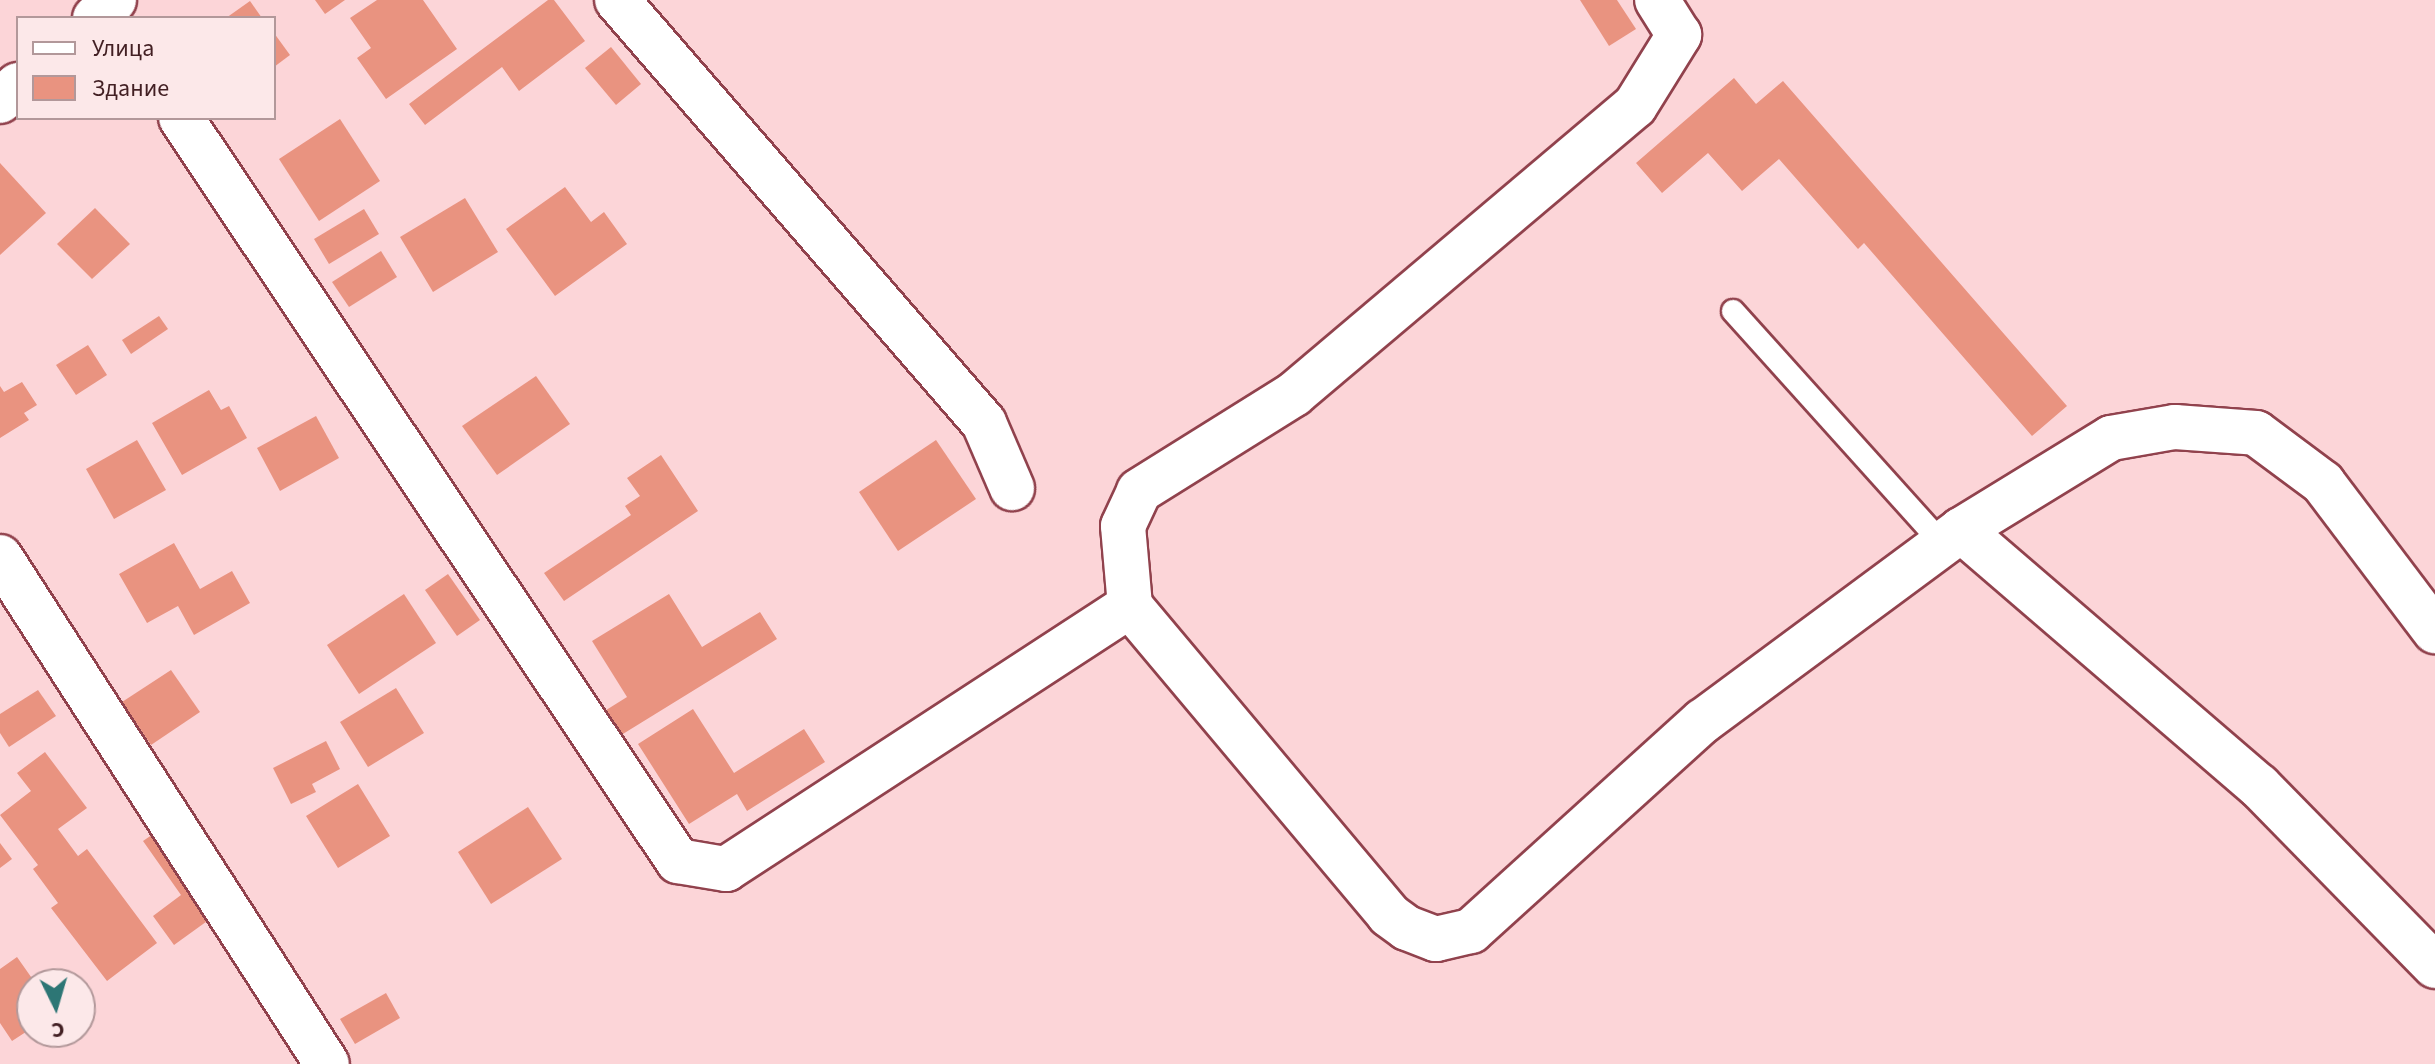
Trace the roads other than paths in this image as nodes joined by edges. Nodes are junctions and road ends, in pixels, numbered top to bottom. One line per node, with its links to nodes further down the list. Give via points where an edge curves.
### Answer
1 (617, 0): 7 (street, via 984,423)
2 (1657, 0): 10 (street, via 1679,35 1635,106 1294,394 1139,491 1123,526)
3 (16, 87): 4 (street)
4 (0, 101)
5 (182, 120): 10 (street, via 678,861 726,869)
6 (1733, 311): 8 (lane)
7 (1012, 488)
8 (1952, 537): 10 (street, via 1703,721 1471,931 1436,939 1389,915); 11 (street, via 2111,438 2175,427 2256,433 2323,483); 12 (street, via 2259,786)
9 (0, 557): 13 (street)
10 (1130, 606)
11 (2435, 631)
12 (2435, 966)
13 (327, 1064)

